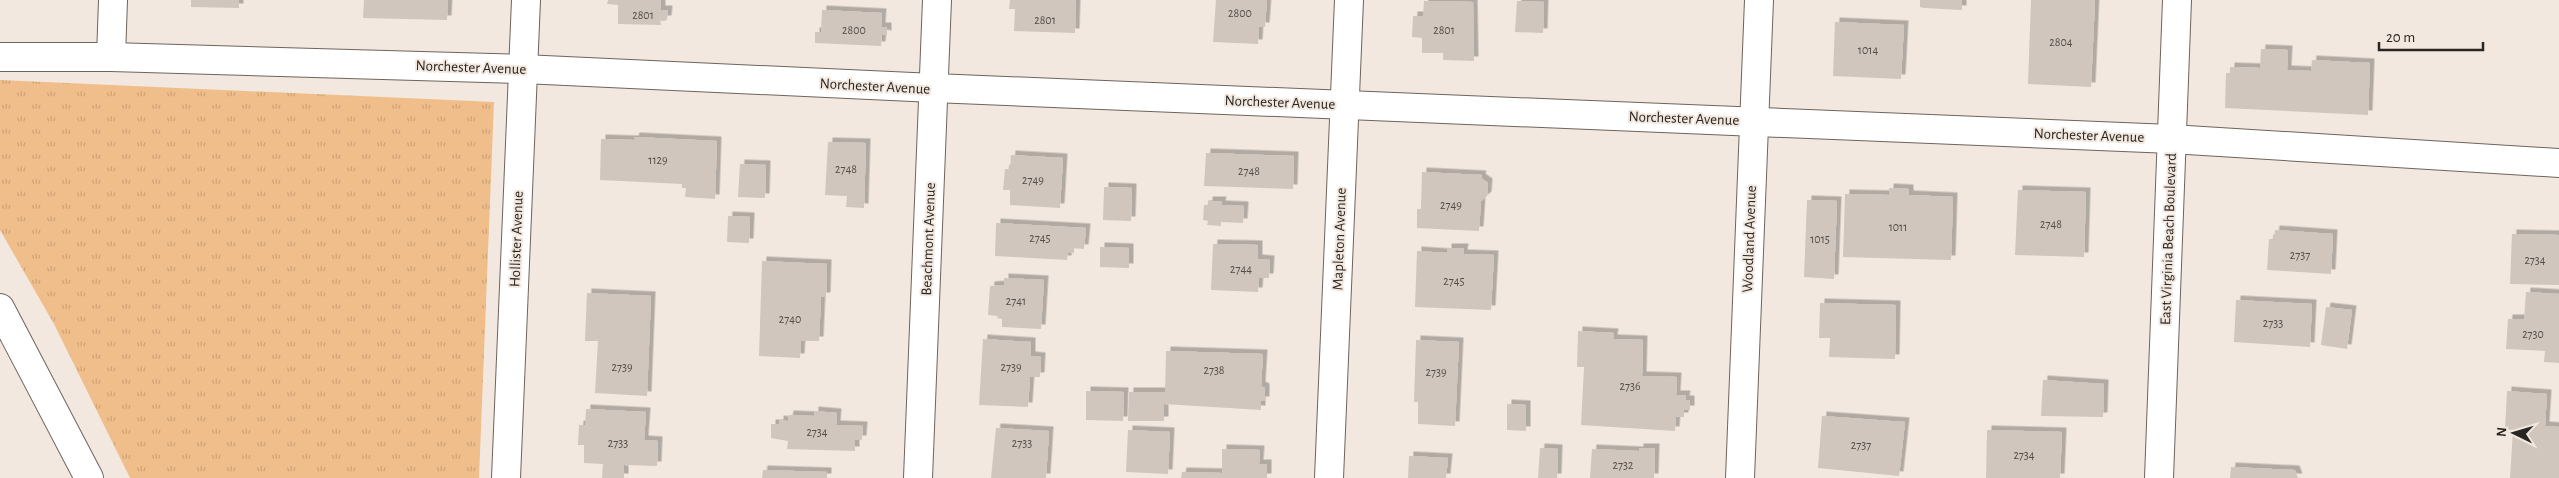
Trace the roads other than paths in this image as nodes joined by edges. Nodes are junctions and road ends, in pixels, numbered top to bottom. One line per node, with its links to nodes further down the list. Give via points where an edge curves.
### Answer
1 (113, 0): 8 (street)
2 (526, 0): 9 (street, Hollister Avenue)
3 (937, 0): 10 (street, Beachmont Avenue)
4 (1349, 0): 11 (street, Mapleton Avenue)
5 (1759, 0): 12 (street, Woodland Avenue)
6 (2177, 0): 13 (street, East Virginia Beach Boulevard)
7 (0, 57): 8 (street, Norchester Avenue)
8 (111, 57): 9 (street, Norchester Avenue)
9 (523, 69): 10 (street, Norchester Avenue); 17 (street, Hollister Avenue)
10 (934, 88): 11 (street, Norchester Avenue); 18 (street, Beachmont Avenue)
11 (1344, 105): 12 (street, Norchester Avenue); 19 (street, Mapleton Avenue)
12 (1754, 121): 13 (street, Norchester Avenue); 20 (street, Woodland Avenue)
13 (2171, 139): 14 (street, Norchester Avenue); 21 (street, East Virginia Beach Boulevard)
14 (2559, 163)
15 (0, 308): 16 (street)
16 (88, 478)
17 (506, 478)
18 (918, 478)
19 (1329, 478)
20 (1740, 478)
21 (2159, 478)

